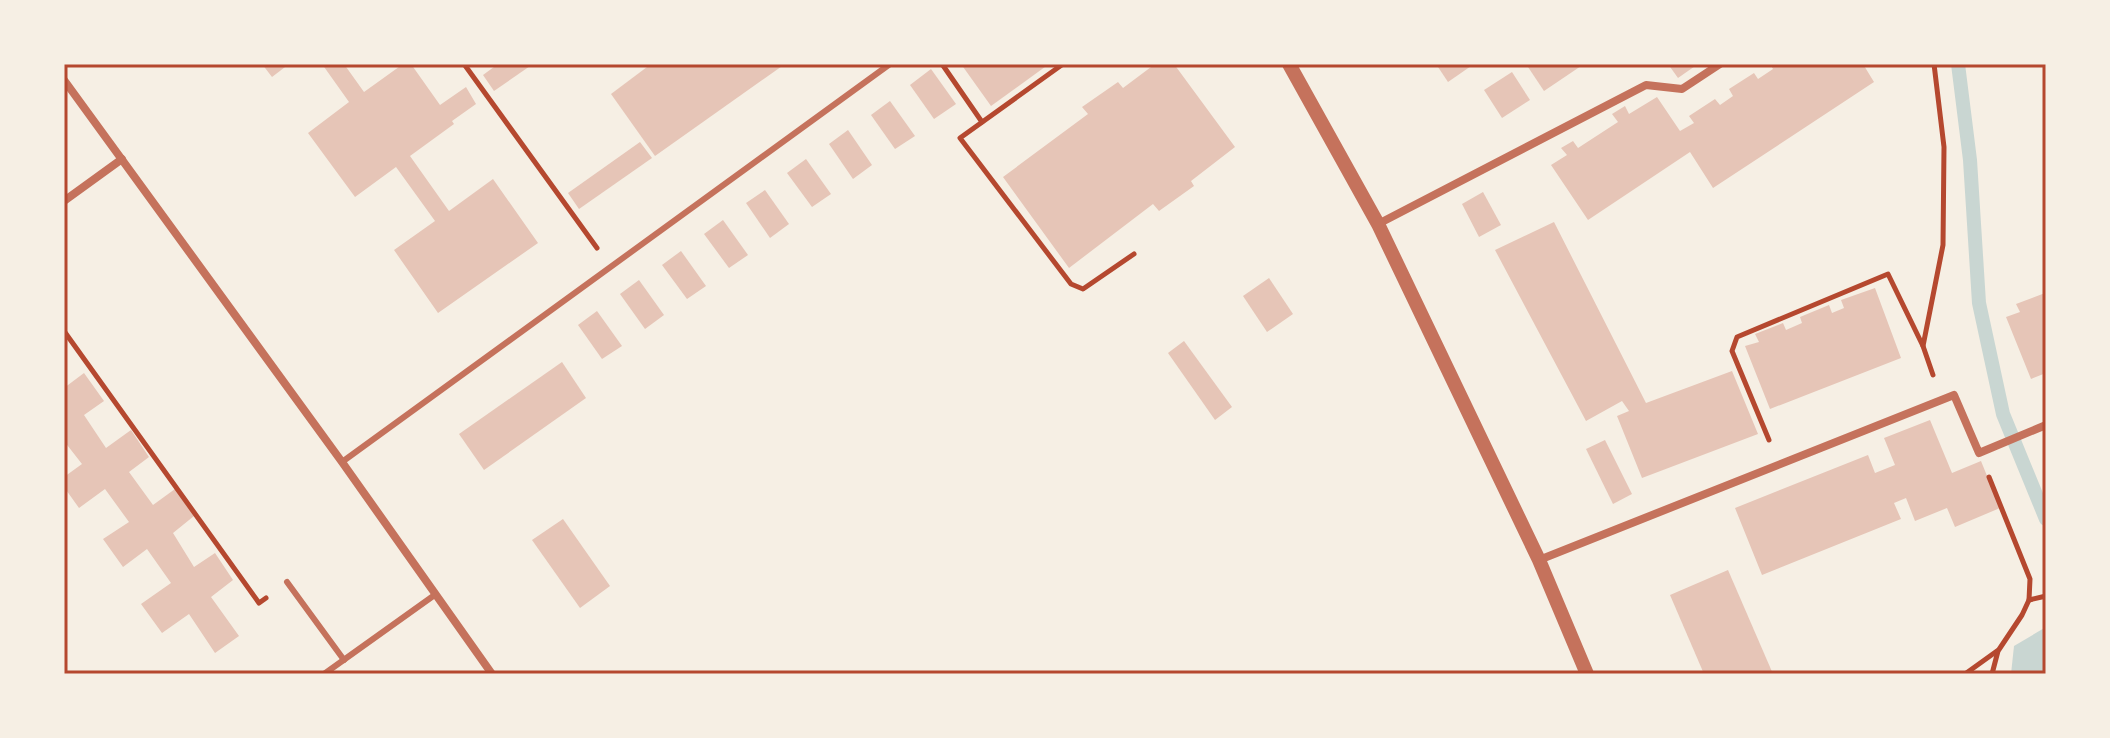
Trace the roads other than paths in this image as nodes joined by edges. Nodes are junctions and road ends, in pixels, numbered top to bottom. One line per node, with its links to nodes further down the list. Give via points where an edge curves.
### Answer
1 (890, 64): 9 (lane)
2 (1289, 64): 7 (street)
3 (1720, 64): 7 (street, via 1682,89 1646,85)
4 (64, 80): 5 (street)
5 (122, 159): 6 (street); 9 (street)
6 (64, 201)
7 (1378, 224): 10 (street)
8 (2046, 425): 10 (street, via 1983,451 1954,395)
9 (342, 462): 12 (street)
10 (1539, 560): 16 (street)
11 (287, 582): 13 (lane)
12 (436, 594): 13 (lane); 15 (street)
13 (344, 660): 14 (lane)
14 (324, 674)
15 (492, 674)
16 (1587, 674)

